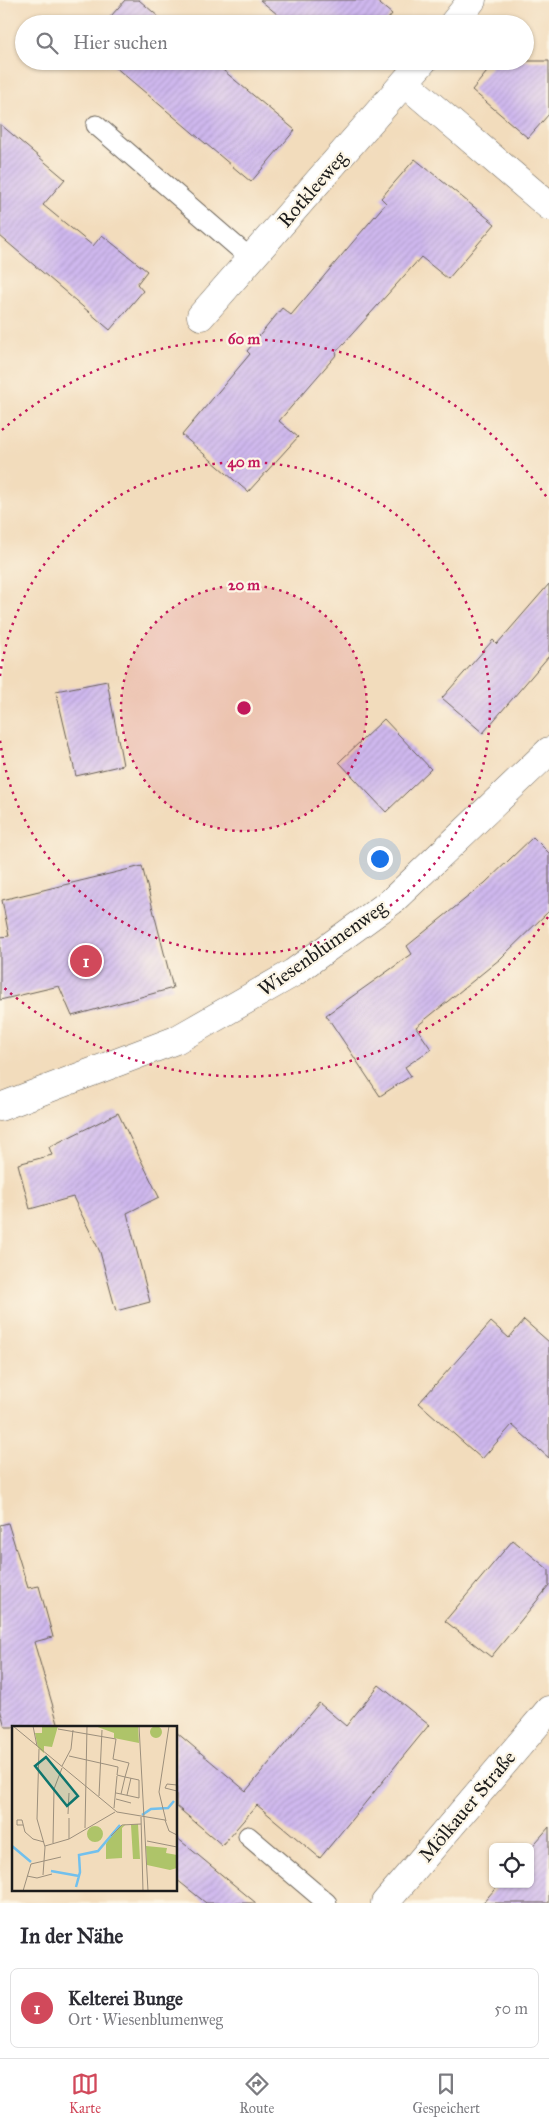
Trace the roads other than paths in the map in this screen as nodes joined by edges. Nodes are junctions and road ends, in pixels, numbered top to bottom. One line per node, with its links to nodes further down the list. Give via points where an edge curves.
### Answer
1 (415, 70): 2 (street, Rotkleeweg)
2 (405, 83): 4 (street); 5 (street, Rotkleeweg)
3 (96, 125): 5 (lane)
4 (549, 206)
5 (251, 258): 6 (street, Rotkleeweg)
6 (201, 316)
7 (549, 751): 8 (street, Wiesenblumenweg, via 392,901 293,973 176,1040)
8 (0, 1107)
9 (549, 1710): 12 (street, Mölkauer Straße)
10 (248, 1836): 11 (lane)
11 (326, 1903)
12 (385, 1903)

